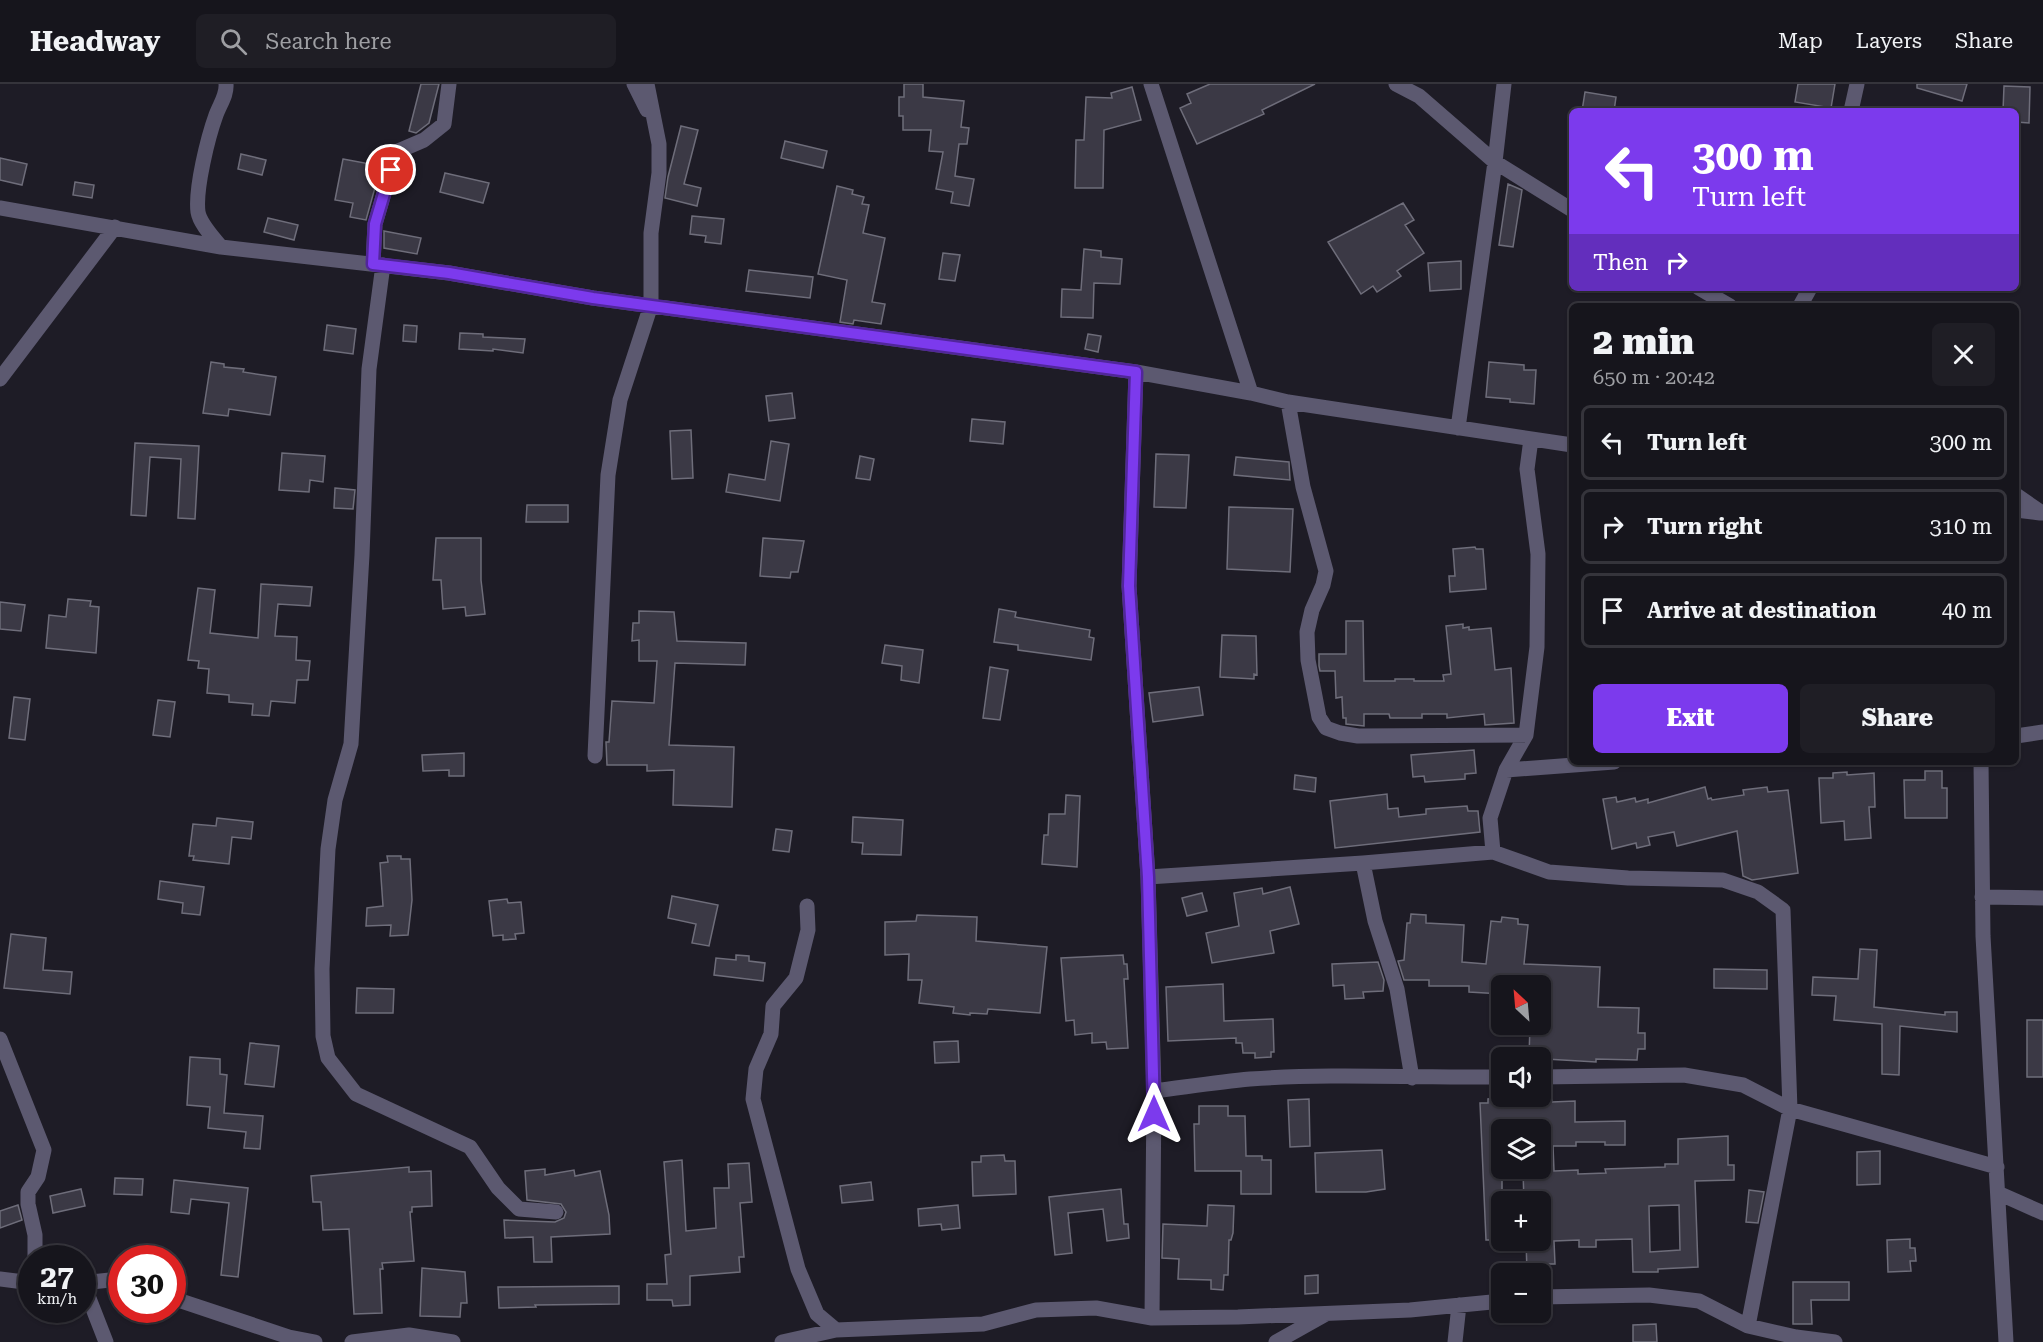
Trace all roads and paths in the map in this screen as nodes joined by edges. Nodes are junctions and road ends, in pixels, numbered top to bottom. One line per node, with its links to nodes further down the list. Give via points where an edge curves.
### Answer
1 (226, 84): 15 (street, via 227,91 206,149 198,213)
2 (449, 84): 16 (street, via 444,124 424,140 396,153 375,224)
3 (634, 84): 10 (street)
4 (648, 84): 10 (street)
5 (1151, 84): 22 (street)
6 (1396, 84): 11 (street, via 1419,96)
7 (1504, 84): 11 (street)
8 (1857, 84): 9 (street)
9 (1852, 108)
10 (659, 144): 19 (street, via 651,233)
11 (1495, 162): 13 (street); 24 (street)
12 (0, 208): 14 (street)
13 (1569, 208)
14 (115, 227): 15 (street); 21 (street)
15 (221, 247): 16 (street)
16 (378, 264): 19 (street); 51 (street, via 369,369 351,744 334,800 328,849 323,1036 328,1058 356,1094 470,1147 498,1188 519,1209)
17 (1704, 291): 18 (street)
18 (1725, 303)
19 (651, 305): 20 (street); 33 (street, via 620,400 608,475)
20 (1136, 372): 22 (street); 39 (street, via 1129,586)
21 (0, 379)
22 (1251, 393): 23 (street)
23 (1288, 402): 24 (street); 31 (street, via 1303,488 1326,571 1307,632 1319,717 1326,728 1359,736)
24 (1458, 428): 25 (street)
25 (1530, 439): 26 (street); 31 (street, via 1527,469 1538,554 1537,647)
26 (1569, 445)
27 (2019, 497): 29 (street)
28 (2019, 510): 29 (street)
29 (2042, 513)
30 (2043, 732): 32 (street)
31 (1526, 735): 36 (street)
32 (2019, 736)
33 (595, 756)
34 (1574, 765): 36 (street)
35 (1981, 765): 40 (street)
36 (1506, 770): 37 (street, via 1490,818)
37 (1493, 852): 38 (street); 48 (street, via 1549,872 1723,880 1758,892 1783,910)
38 (1364, 863): 39 (street); 46 (street, via 1375,921 1397,989)
39 (1148, 877): 47 (street)
40 (1982, 897): 41 (street); 49 (street)
41 (2043, 898)
42 (807, 906): 64 (street, via 808,930 796,978 773,1006 771,1034 756,1069 753,1099 798,1269 817,1314)
43 (0, 1039): 53 (street, via 44,1149 38,1177 28,1192)
44 (1491, 1077): 46 (street)
45 (1551, 1077): 48 (street, via 1684,1076 1743,1085)
46 (1412, 1078): 47 (street, via 1250,1079)
47 (1154, 1091): 62 (street)
48 (1790, 1109): 49 (street); 63 (street)
49 (1997, 1167): 50 (street)
50 (1998, 1193): 52 (street); 73 (street)
51 (556, 1212)
52 (2043, 1213)
53 (35, 1245)
54 (0, 1279): 55 (street)
55 (18, 1281)
56 (1551, 1297): 63 (street, via 1649,1295 1699,1301)
57 (1491, 1302): 59 (street)
58 (186, 1303): 66 (street)
59 (1459, 1305): 60 (street); 71 (street)
60 (1329, 1312): 62 (street); 70 (street)
61 (96, 1316): 65 (street)
62 (1152, 1318): 64 (street, via 1096,1308 1036,1310 983,1324)
63 (1748, 1326): 72 (street)
64 (836, 1330): 69 (street)
65 (106, 1342)
66 (315, 1342)
67 (352, 1342): 68 (street, via 409,1335)
68 (453, 1342)
69 (782, 1342)
70 (1276, 1342)
71 (1455, 1342)
72 (1835, 1342)
73 (2006, 1342)

